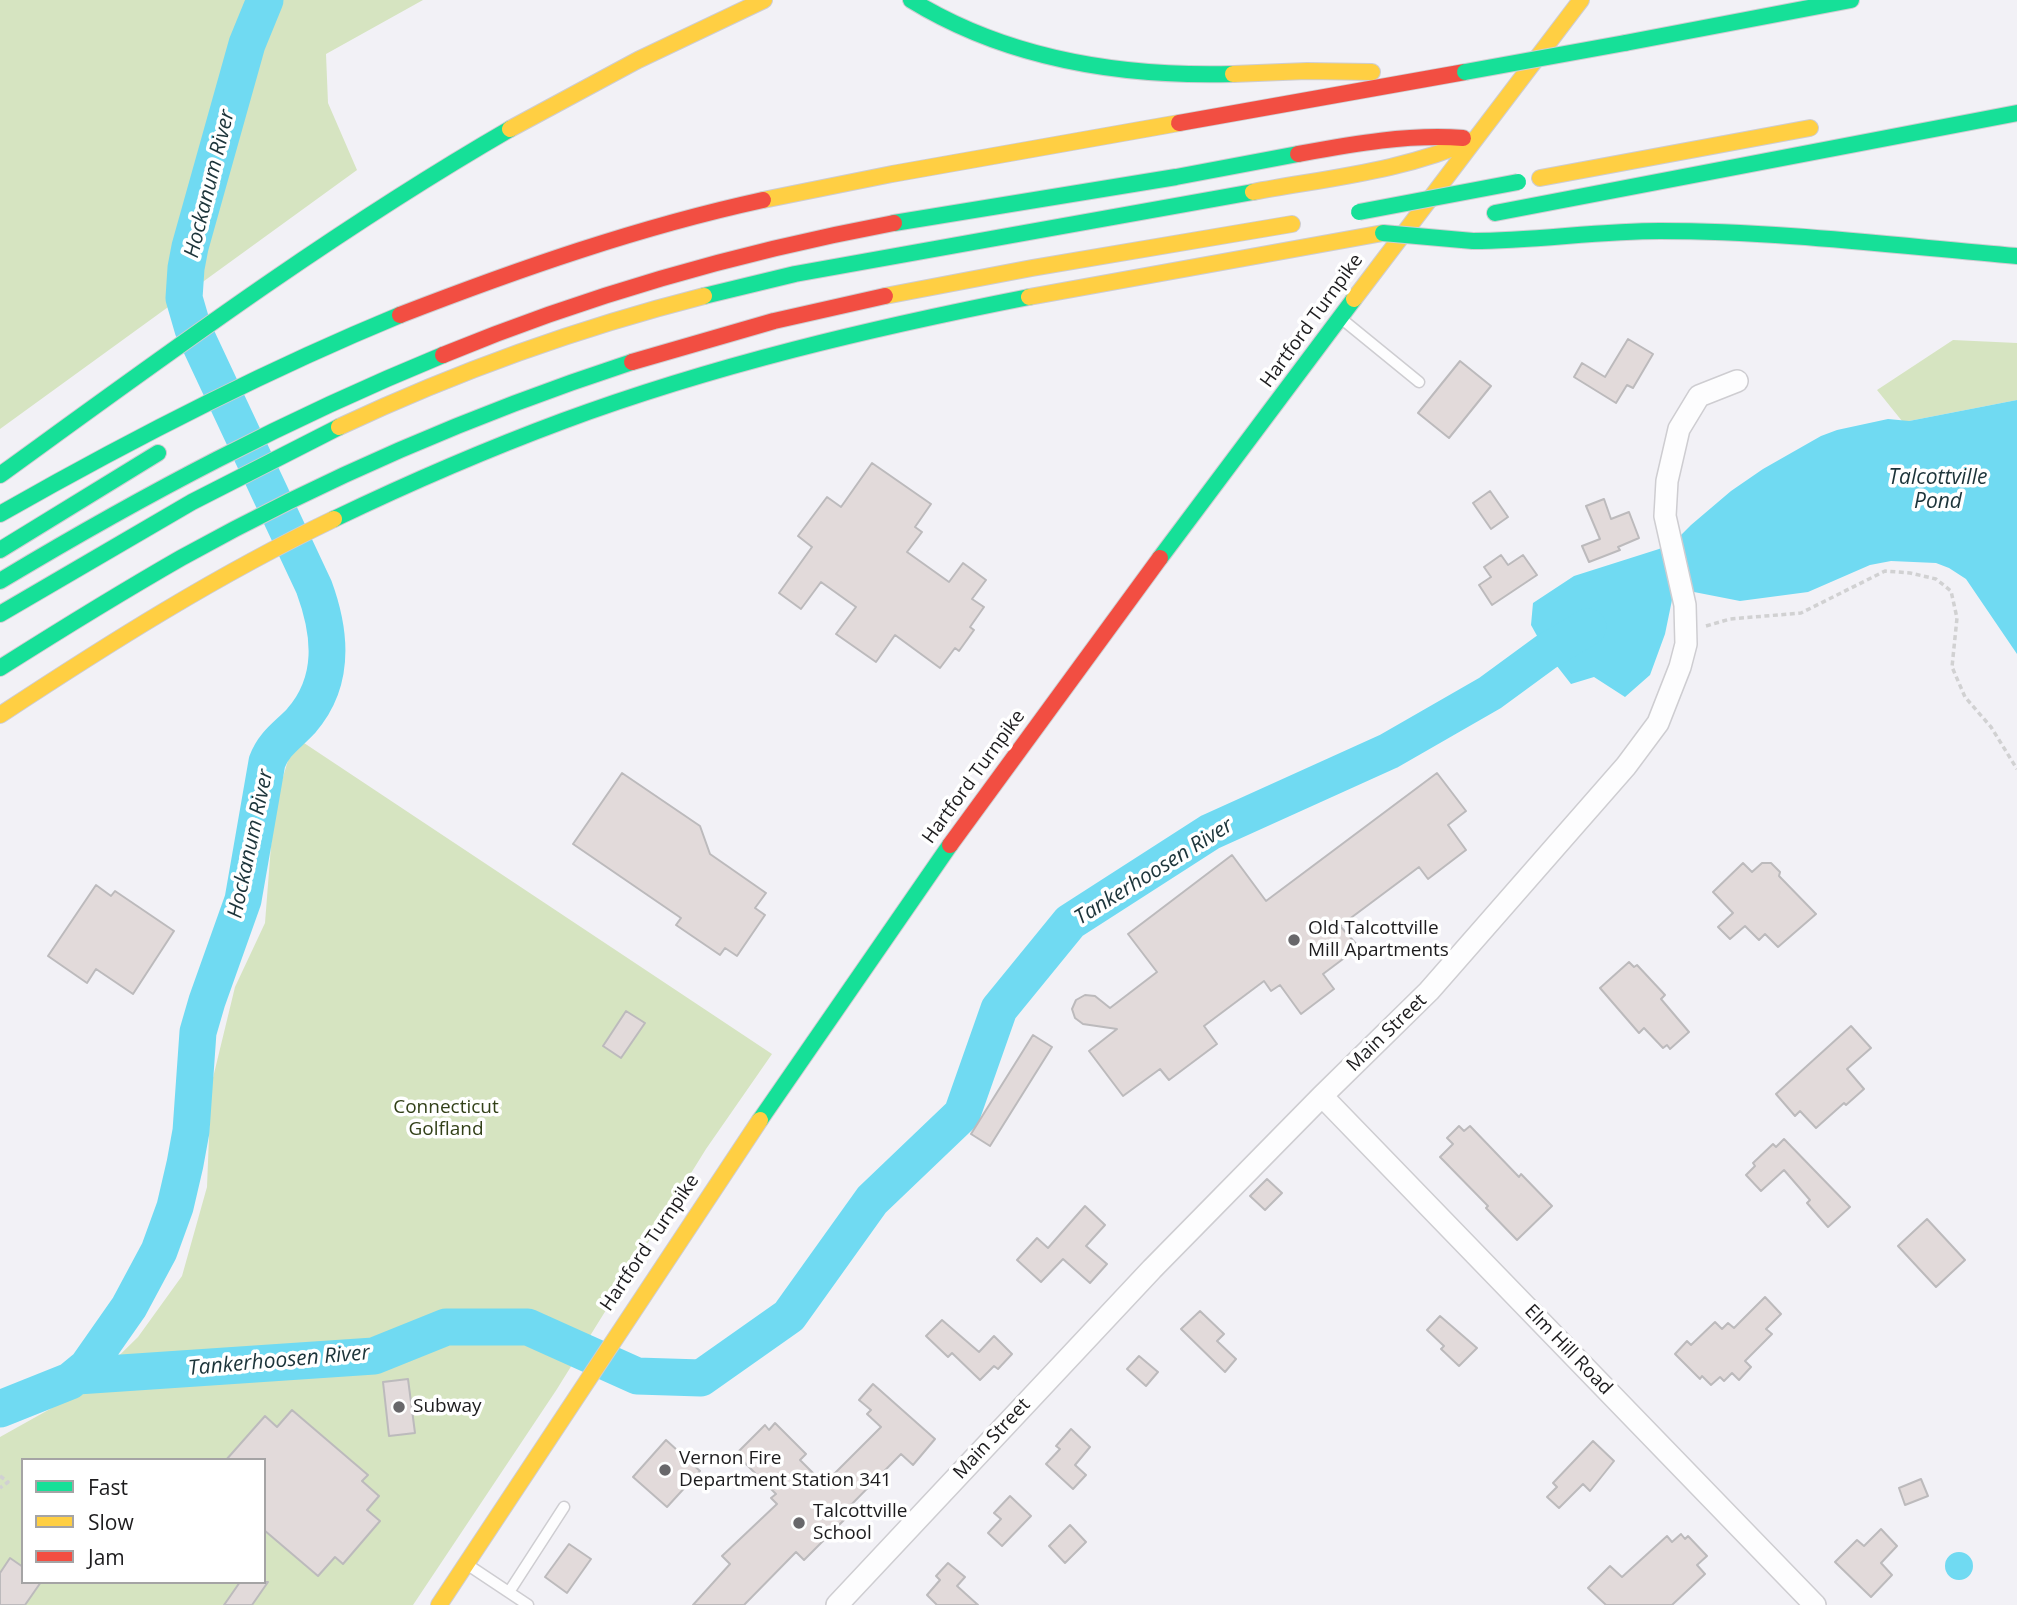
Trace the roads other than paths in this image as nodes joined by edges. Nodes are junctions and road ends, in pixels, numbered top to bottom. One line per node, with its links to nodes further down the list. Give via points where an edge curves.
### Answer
1 (764, 0): 21 (main road, via 629,64 466,154 241,302)
2 (1581, 0): 8 (main road, Hartford Turnpike)
3 (1851, 0): 5 (main road, bridge)
4 (914, 2): 5 (main road, via 992,40 1121,68 1201,74)
5 (1459, 73): 18 (main road, via 904,172 696,216 502,276)
6 (2017, 113): 10 (main road)
7 (1829, 125): 9 (main road, bridge)
8 (1475, 139): 15 (main road, Hartford Turnpike); 24 (main road, via 1426,136 1367,141 866,229 654,281 552,313 297,416); 25 (main road, via 1408,164 795,274 616,320 401,399 309,441 211,491)
9 (1352, 213)
10 (1489, 214)
11 (1308, 221): 26 (main road, via 774,320 659,352 530,396 329,480 124,590)
12 (1446, 222): 13 (main road, bridge)
13 (1383, 233): 14 (main road, bridge, via 1512,242 1632,232 1702,232); 27 (main road, via 927,317 649,391 457,463 346,514 139,626)
14 (2017, 256)
15 (1341, 318): 17 (lane); 30 (main road, Hartford Turnpike, via 999,777 796,1064)
16 (1737, 381): 28 (street, Main Street, via 1699,396 1679,429 1667,481 1665,516 1685,605 1686,644 1658,723 1430,991)
17 (1419, 382)
18 (235, 387): 19 (main road); 22 (main road)
19 (204, 423)
20 (173, 444): 23 (main road)
21 (0, 475)
22 (0, 514)
23 (0, 550)
24 (0, 581)
25 (0, 614)
26 (0, 668)
27 (0, 715)
28 (1322, 1096): 34 (street, Main Street, via 1152,1269); 35 (street, Elm Hill Road)
29 (564, 1507): 31 (lane)
30 (466, 1563): 31 (lane); 32 (main road, Hartford Turnpike)
31 (509, 1592): 33 (lane)
32 (439, 1605)
33 (528, 1605)
34 (837, 1605)
35 (1815, 1605)

